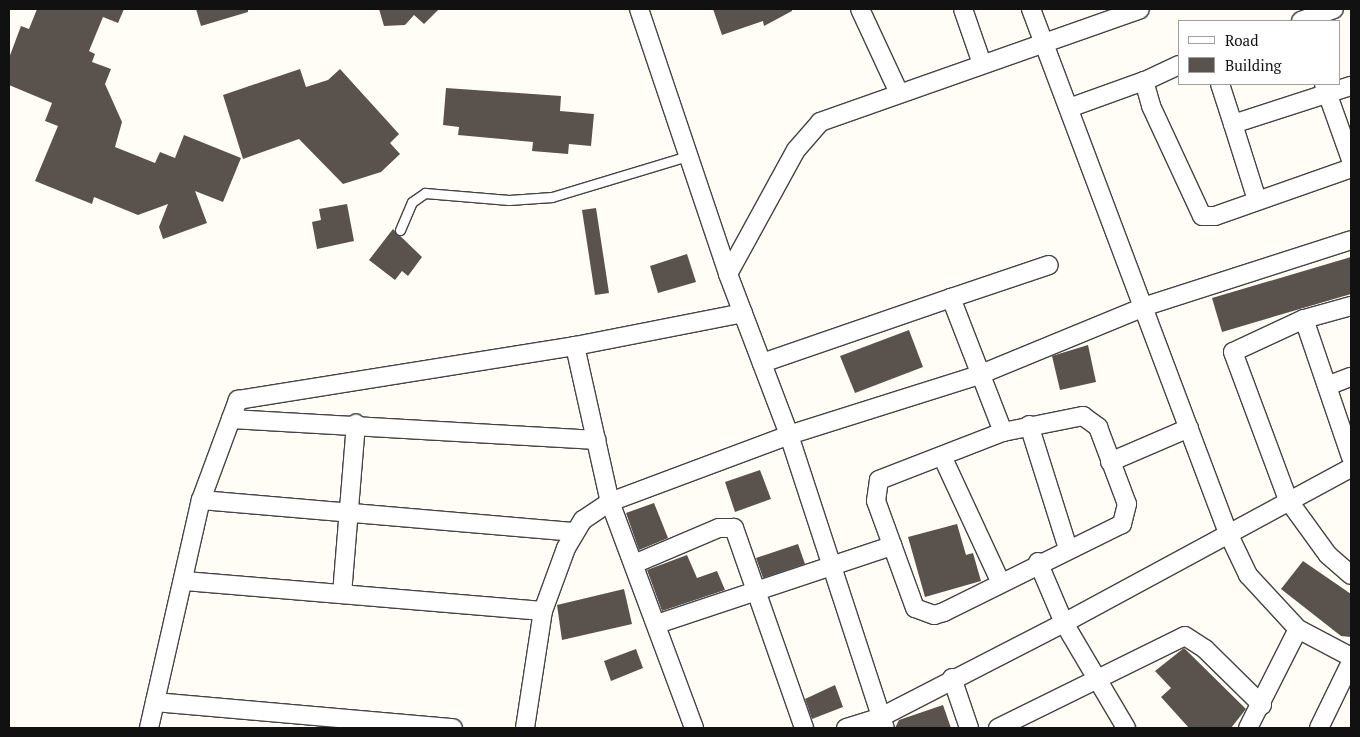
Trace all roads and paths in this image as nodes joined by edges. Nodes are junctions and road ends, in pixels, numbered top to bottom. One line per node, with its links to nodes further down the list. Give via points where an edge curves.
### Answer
1 (639, 9): 18 (street)
2 (860, 9): 15 (street)
3 (962, 9): 9 (street)
4 (1032, 9): 8 (street)
5 (1140, 9): 8 (street)
6 (1334, 9): 7 (street)
7 (1305, 20)
8 (1043, 42): 9 (street); 16 (street)
9 (982, 64): 15 (street)
10 (1178, 65): 11 (street)
11 (1144, 81): 16 (street); 21 (street, via 1151,106 1202,216 1211,217)
12 (1220, 85): 17 (street)
13 (1351, 86): 14 (street)
14 (1326, 88): 17 (street); 19 (street)
15 (898, 91): 25 (street, via 831,117 807,134)
16 (1068, 108): 27 (street)
17 (1233, 124): 21 (street)
18 (691, 155): 22 (lane, via 552,197 509,200 425,193 412,202); 25 (street)
19 (1351, 160)
20 (1351, 168): 21 (street)
21 (1257, 200)
22 (400, 230)
23 (1351, 240): 27 (street)
24 (1049, 265): 26 (street)
25 (728, 274): 29 (street)
26 (951, 298): 32 (street); 33 (street)
27 (1146, 306): 33 (street); 39 (street)
28 (1351, 306): 30 (street)
29 (743, 313): 31 (street); 32 (street)
30 (1304, 319): 35 (street); 48 (street, via 1233,352)
31 (576, 346): 36 (street, via 238,400); 42 (street)
32 (762, 363): 41 (street)
33 (980, 375): 40 (street); 41 (street)
34 (1351, 377): 35 (street)
35 (1327, 386): 44 (street)
36 (231, 419): 37 (street); 47 (street)
37 (356, 424): 42 (street); 50 (street)
38 (1029, 425): 40 (street); 45 (street, via 1083,416 1098,427); 54 (street)
39 (1189, 428): 45 (street); 52 (street)
40 (1003, 432): 43 (street)
41 (790, 435): 49 (street); 57 (street)
42 (596, 440): 49 (street)
43 (942, 456): 53 (street, via 876,484 876,501); 60 (street)
44 (1351, 457)
45 (1110, 462): 54 (street, via 1127,504 1122,524)
46 (1351, 468): 48 (street)
47 (201, 500): 50 (street); 59 (street)
48 (1288, 500): 52 (street); 58 (street, via 1328,556)
49 (610, 502): 51 (street); 56 (street)
50 (348, 512): 51 (street); 62 (street)
51 (573, 532): 63 (street)
52 (1228, 533): 65 (street); 66 (street, via 1248,575)
53 (892, 546): 57 (street); 60 (street, via 915,608 925,613 944,612)
54 (1068, 549): 55 (street)
55 (1038, 562): 60 (street); 65 (street)
56 (634, 564): 61 (street, via 730,526 737,533); 64 (street)
57 (831, 564): 61 (street); 73 (street)
58 (1351, 575)
59 (185, 581): 62 (street); 71 (street)
60 (1000, 581)
61 (756, 590): 64 (street); 78 (street)
62 (342, 594): 63 (street)
63 (543, 611): 76 (street)
64 (657, 624): 77 (street)
65 (1064, 624): 69 (street); 70 (street)
66 (1298, 629): 67 (street); 72 (street)
67 (1351, 657)
68 (1351, 662): 84 (street)
69 (952, 678): 73 (street); 80 (street)
70 (1094, 680): 72 (street, via 1185,636 1205,649); 81 (street); 82 (street)
71 (155, 702): 74 (street); 75 (street)
72 (1262, 705): 83 (street)
73 (883, 722): 79 (street)
74 (149, 728)
75 (453, 728)
76 (525, 728)
77 (694, 728)
78 (804, 728)
79 (846, 728)
80 (969, 728)
81 (998, 728)
82 (1126, 728)
83 (1248, 728)
84 (1319, 728)

